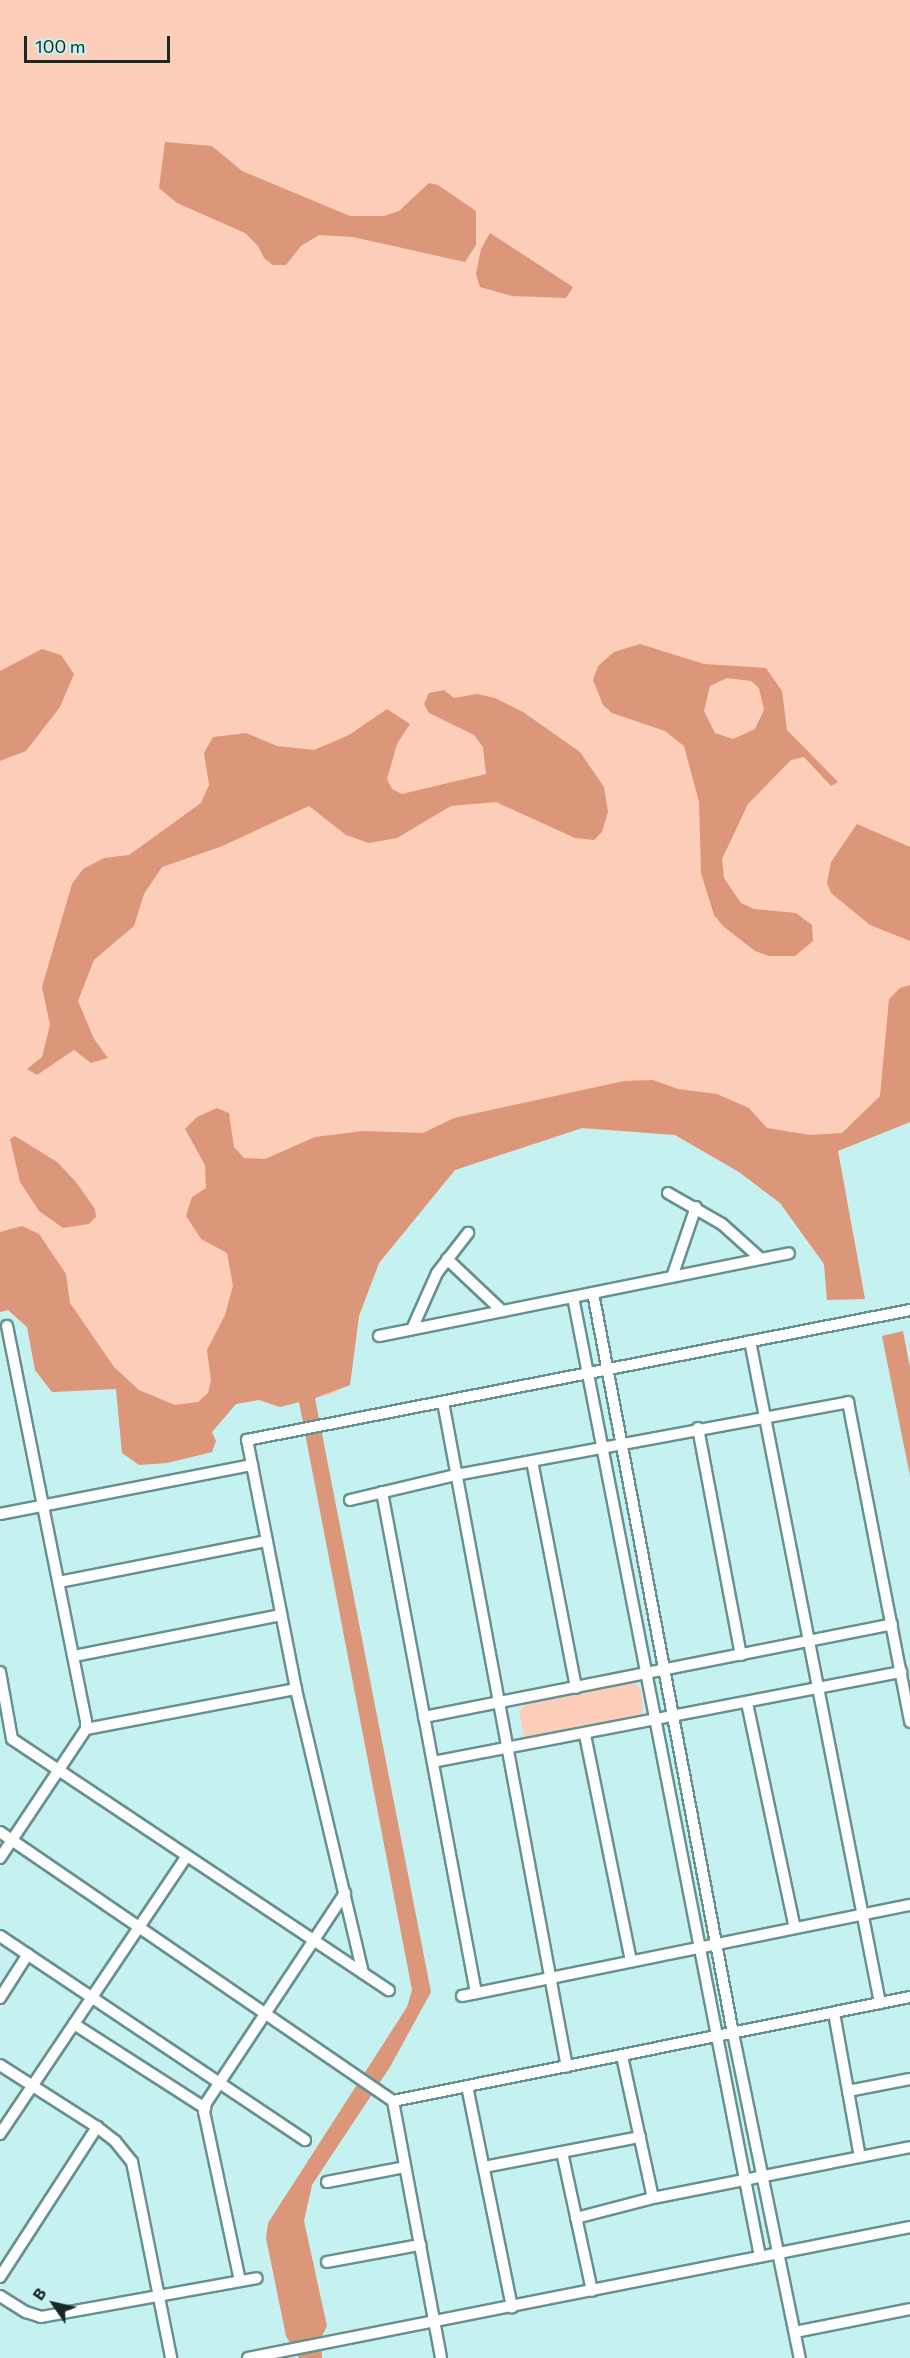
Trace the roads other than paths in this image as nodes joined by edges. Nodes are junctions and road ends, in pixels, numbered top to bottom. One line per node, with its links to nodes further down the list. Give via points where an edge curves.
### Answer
1 (668, 1193): 2 (street)
2 (696, 1207): 6 (street); 7 (street)
3 (468, 1233): 5 (street)
4 (789, 1253): 6 (street)
5 (447, 1259): 11 (street); 13 (street, via 425,1295)
6 (761, 1259): 7 (street)
7 (672, 1277): 8 (street)
8 (593, 1293): 9 (street); 16 (street)
9 (573, 1297): 11 (street); 17 (street)
10 (910, 1310): 15 (street)
11 (502, 1311): 13 (street)
12 (7, 1326): 28 (street)
13 (412, 1329): 14 (street)
14 (379, 1336)
15 (750, 1341): 16 (street); 19 (street)
16 (607, 1370): 17 (street); 21 (street)
17 (587, 1373): 18 (street); 22 (street)
18 (443, 1402): 24 (street, via 247,1440); 25 (street)
19 (764, 1417): 20 (street); 33 (street, via 848,1402); 34 (street)
20 (698, 1428): 21 (street); 35 (street)
21 (620, 1444): 22 (street); 37 (street)
22 (602, 1448): 23 (street); 40 (street)
23 (532, 1461): 25 (street); 41 (street)
24 (252, 1465): 28 (street); 30 (street)
25 (456, 1475): 26 (street); 44 (street)
26 (382, 1492): 27 (street); 46 (street)
27 (350, 1500)
28 (44, 1506): 29 (street); 31 (street)
29 (0, 1514)
30 (267, 1541): 31 (street); 32 (street)
31 (59, 1582): 36 (street)
32 (281, 1615): 36 (street); 42 (street)
33 (892, 1624): 34 (street); 39 (street)
34 (808, 1641): 35 (street); 43 (street)
35 (741, 1655): 37 (street)
36 (74, 1656): 50 (street)
37 (664, 1671): 40 (street); 47 (street)
38 (0, 1672): 54 (street, via 12,1739)
39 (901, 1672): 43 (street); 49 (street)
40 (646, 1675): 41 (street); 48 (street)
41 (576, 1688): 44 (street)
42 (296, 1689): 50 (street); 59 (street)
43 (818, 1689): 45 (street); 61 (street)
44 (499, 1702): 46 (street); 52 (street)
45 (747, 1703): 47 (street); 63 (street)
46 (424, 1717): 53 (street)
47 (673, 1719): 48 (street); 66 (street)
48 (655, 1722): 51 (street); 67 (street)
49 (910, 1722)
50 (86, 1729): 54 (street)
51 (585, 1735): 52 (street); 69 (street)
52 (507, 1749): 53 (street); 71 (street)
53 (433, 1762): 73 (street)
54 (58, 1770): 56 (street); 57 (street)
55 (0, 1832): 56 (street)
56 (12, 1840): 58 (street); 62 (street)
57 (187, 1856): 62 (street); 65 (street)
58 (0, 1858)
59 (345, 1893): 65 (street); 70 (street)
60 (910, 1905): 61 (street)
61 (862, 1915): 63 (street); 78 (street)
62 (139, 1927): 75 (street); 80 (street)
63 (795, 1928): 66 (street)
64 (0, 1936): 68 (street)
65 (314, 1940): 70 (street); 80 (street)
66 (716, 1943): 67 (street); 82 (street)
67 (699, 1947): 69 (street); 83 (street)
68 (28, 1954): 75 (street); 77 (street)
69 (631, 1961): 71 (street)
70 (363, 1973): 72 (street)
71 (550, 1977): 73 (street); 86 (street)
72 (389, 1990)
73 (476, 1993): 74 (street)
74 (462, 1996)
75 (92, 1997): 81 (street); 88 (street)
76 (910, 1997): 78 (street)
77 (0, 1998)
78 (880, 2003): 79 (street)
79 (834, 2013): 82 (street); 91 (street)
80 (266, 2014): 88 (street); 92 (street)
81 (74, 2024): 89 (street); 93 (street)
82 (733, 2033): 83 (street); 103 (street)
83 (716, 2036): 84 (street); 104 (street)
84 (622, 2055): 86 (street); 96 (street)
85 (0, 2065): 89 (street)
86 (567, 2067): 90 (street)
87 (910, 2079): 91 (street)
88 (220, 2084): 93 (street); 97 (street)
89 (32, 2086): 94 (street); 95 (street)
90 (467, 2086): 92 (street); 102 (street)
91 (848, 2091): 100 (street)
92 (390, 2099): 101 (street)
93 (205, 2108): 115 (street)
94 (97, 2127): 113 (street); 118 (street, via 132,2162)
95 (0, 2134)
96 (640, 2137): 99 (street); 106 (street)
97 (305, 2140)
98 (910, 2147): 100 (street)
99 (562, 2152): 102 (street); 107 (street)
100 (860, 2157): 103 (street)
101 (405, 2167): 105 (street); 109 (street)
102 (484, 2167): 119 (street)
103 (764, 2176): 104 (street); 110 (street)
104 (745, 2179): 106 (street); 111 (street)
105 (327, 2182)
106 (653, 2198): 107 (street)
107 (576, 2218): 116 (street)
108 (910, 2227): 110 (street)
109 (420, 2245): 112 (street); 121 (street)
110 (779, 2252): 111 (street); 122 (street)
111 (760, 2256): 116 (street)
112 (327, 2262)
113 (0, 2277)
114 (257, 2278): 115 (street)
115 (240, 2281): 118 (street)
116 (592, 2291): 119 (street)
117 (0, 2296): 118 (street, via 41,2317)
118 (159, 2298): 123 (street)
119 (512, 2307): 121 (street)
120 (910, 2310): 122 (street)
121 (434, 2323): 124 (street); 125 (street)
122 (795, 2332): 126 (street)
123 (171, 2358)
124 (248, 2358)
125 (441, 2358)
126 (800, 2358)

